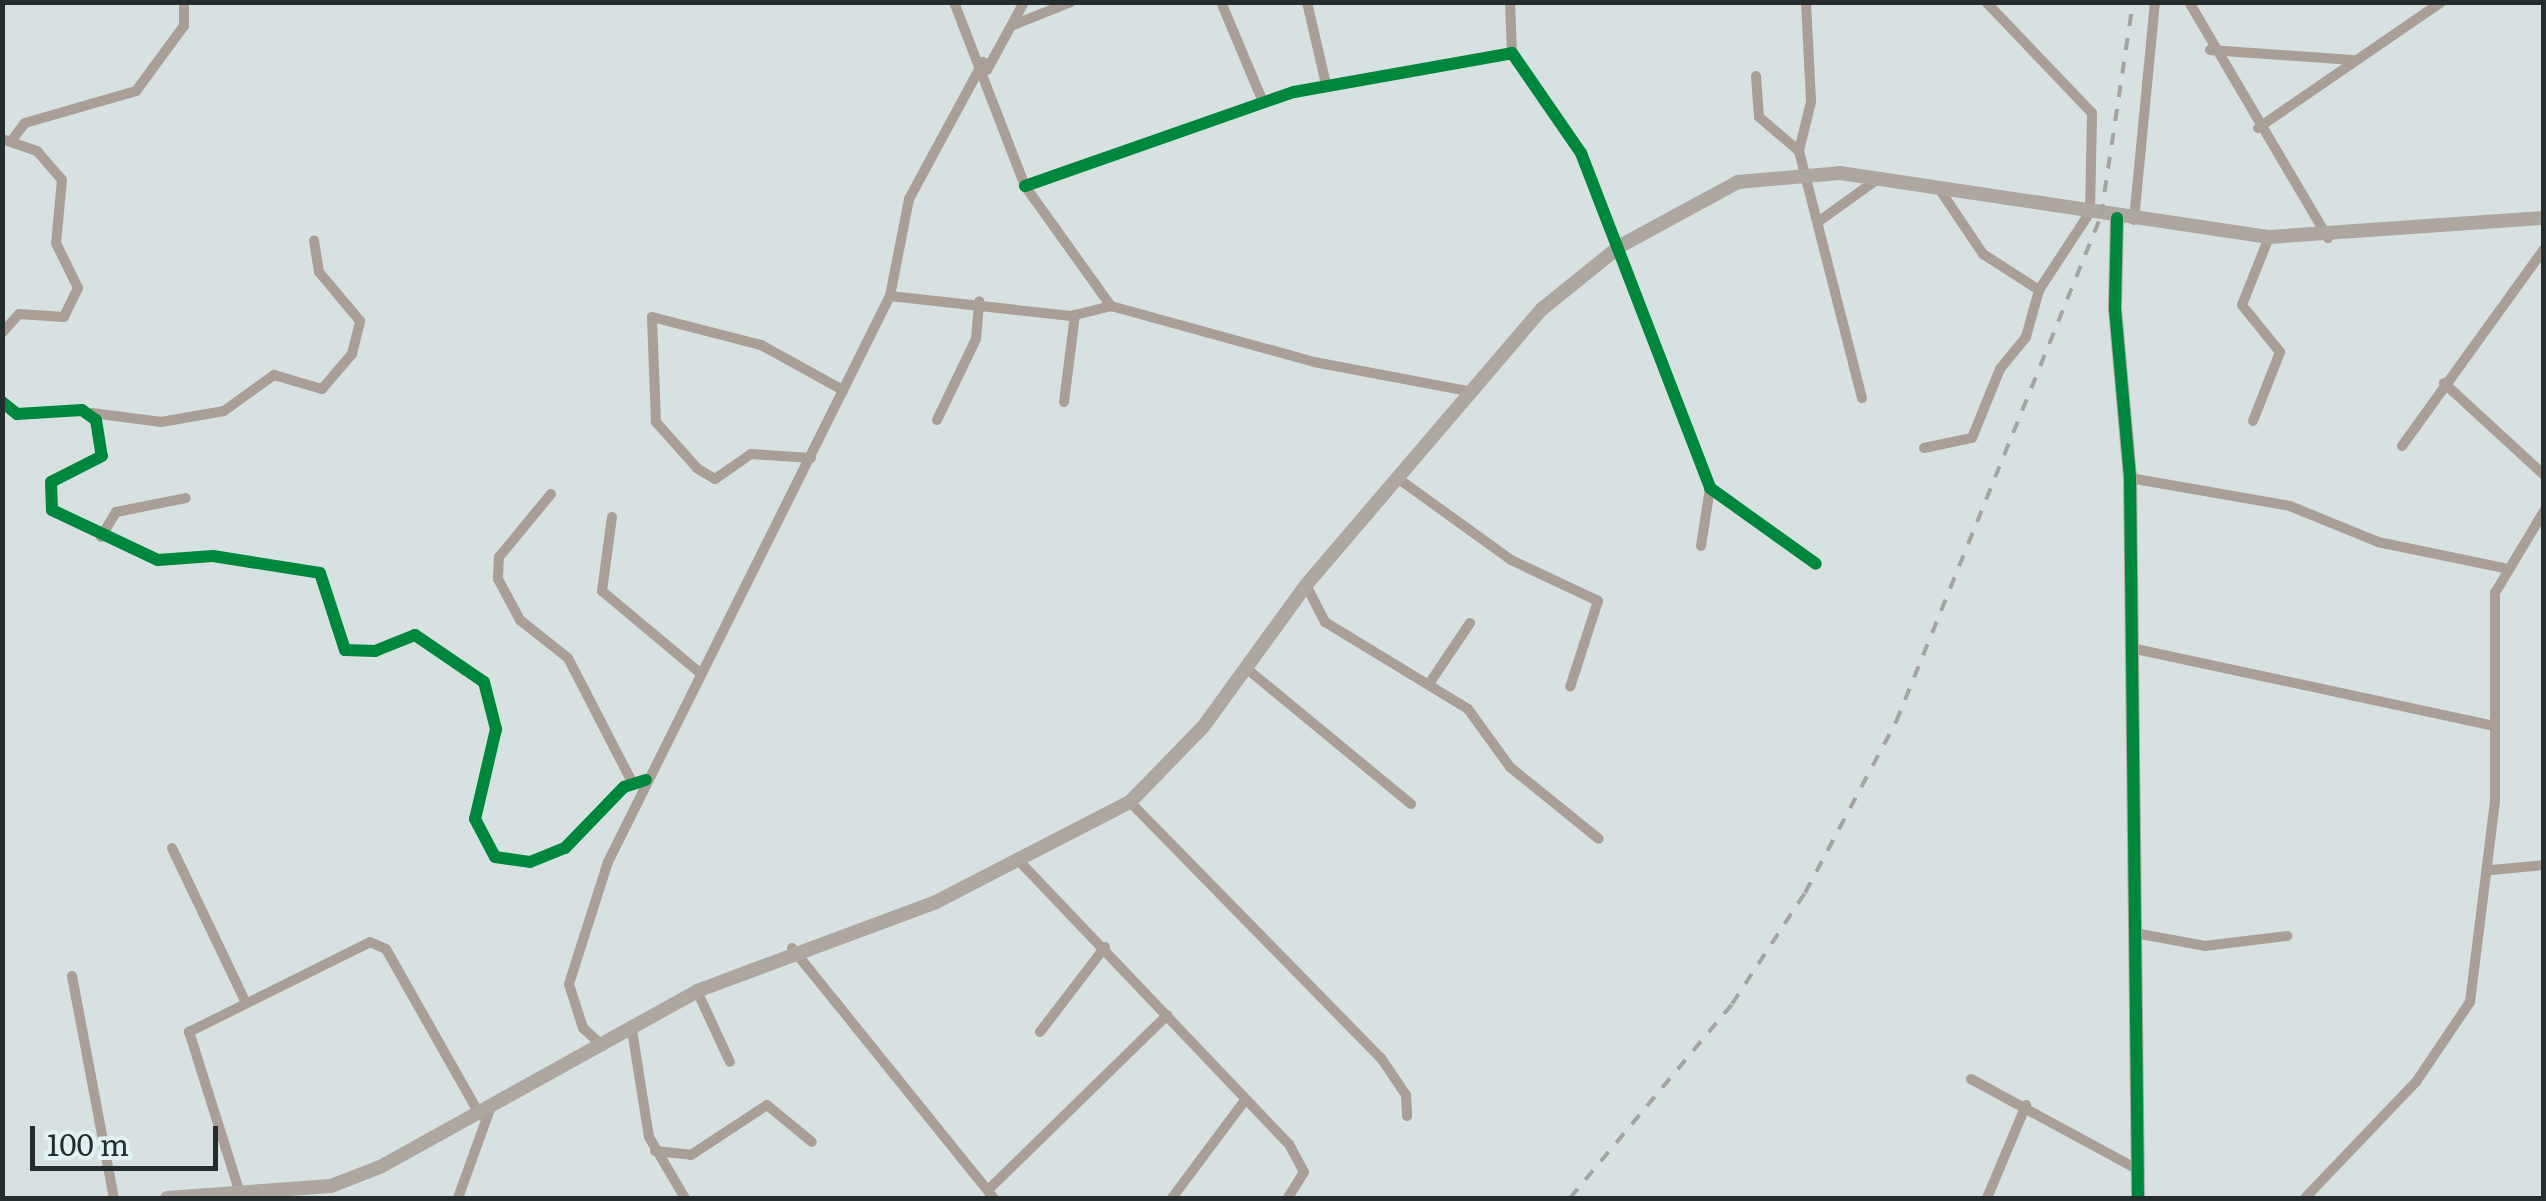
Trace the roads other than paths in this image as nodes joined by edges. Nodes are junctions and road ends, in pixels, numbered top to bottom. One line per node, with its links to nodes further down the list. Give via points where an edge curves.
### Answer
1 (184, 2): 22 (street, via 184,26 136,91 25,123)
2 (954, 2): 17 (street)
3 (1024, 2): 13 (street)
4 (1072, 2): 13 (street)
5 (1221, 2): 20 (street)
6 (1307, 2): 19 (street)
7 (1510, 2): 15 (street)
8 (1806, 2): 23 (street, via 1811,102)
9 (1986, 2): 28 (street, via 2092,112)
10 (2155, 2): 31 (street)
11 (2190, 2): 14 (street)
12 (2441, 2): 16 (street)
13 (1013, 25): 17 (street)
14 (2210, 50): 16 (street); 21 (street)
15 (1512, 53): 19 (street); 36 (street, via 1581,153)
16 (2354, 60): 21 (street)
17 (985, 66): 26 (street); 39 (street, via 909,199)
18 (1756, 76): 23 (street, via 1759,117)
19 (1326, 84): 20 (street)
20 (1262, 102): 26 (street)
21 (2258, 128): 34 (street)
22 (7, 140): 43 (street, via 37,151 62,180 56,243 78,288 64,317 19,314)
23 (1798, 151): 24 (street)
24 (1804, 170): 25 (main road); 32 (street); 36 (main road, via 1738,182)
25 (1879, 178): 27 (main road); 32 (street)
26 (1025, 186): 41 (street)
27 (1937, 186): 28 (main road); 38 (street, via 1983,254)
28 (2090, 212): 29 (main road); 38 (street)
29 (2117, 218): 31 (main road); 58 (main road, via 2114,310)
30 (2544, 218): 34 (main road)
31 (2134, 221): 33 (main road)
32 (1818, 222): 47 (street)
33 (2269, 236): 34 (main road); 52 (street, via 2242,305 2280,352)
34 (2328, 238)
35 (314, 240): 50 (street, via 319,272 360,321 352,354 322,389 274,376 224,411 161,422)
36 (1620, 246): 46 (main road, via 1542,310); 59 (street)
37 (2544, 249): 44 (street)
38 (2039, 290): 54 (street, via 2026,338 2000,370 1972,438)
39 (890, 296): 40 (street); 45 (street)
40 (979, 301): 42 (street); 51 (street, via 976,339)
41 (1111, 306): 42 (street); 46 (street, via 1314,362)
42 (1075, 315): 49 (street)
43 (2, 333)
44 (2444, 383): 53 (street); 56 (street)
45 (843, 390): 55 (street); 55 (street, via 760,345 652,317 656,422 697,468 715,478 751,454)
46 (1468, 391): 57 (main road)
47 (1862, 398)
48 (2, 402): 50 (street, via 17,414)
49 (1064, 402)
50 (92, 414): 64 (street, via 102,456 56,477 46,501)
51 (937, 420)
52 (2254, 421)
53 (2402, 446)
54 (1924, 448)
55 (811, 458): 72 (street)
56 (2544, 475)
57 (1395, 476): 68 (main road); 74 (street, via 1495,550 1598,601)
58 (2130, 478): 67 (street, via 2290,506 2378,542); 70 (main road)
59 (1710, 488): 65 (street); 66 (street)
60 (550, 494): 77 (street, via 499,557 498,579 520,620 568,658)
61 (186, 498): 64 (street, via 116,512)
62 (2544, 511): 67 (street)
63 (612, 518): 72 (street, via 602,592)
64 (101, 537): 77 (street, via 158,560 213,556 320,573 345,650 375,651 404,632 484,682 496,729 475,819 494,857 530,862 564,848)
65 (1700, 546)
66 (1816, 564)
67 (2503, 568): 75 (street, via 2491,648)
68 (1306, 585): 71 (main road); 73 (street, via 1339,634)
69 (1470, 623): 73 (street)
70 (2130, 648): 75 (street); 85 (main road)
71 (1246, 668): 78 (main road); 79 (street)
72 (700, 673): 76 (street)
73 (1431, 681): 80 (street, via 1475,716 1510,767)
74 (1570, 687)
75 (2494, 726): 84 (street)
76 (646, 780): 77 (street); 95 (street, via 571,961 575,1009)
77 (632, 782)
78 (1130, 802): 82 (main road); 101 (street, via 1381,1058 1406,1095)
79 (1411, 804)
80 (1600, 838)
81 (172, 848): 91 (street)
82 (1022, 864): 87 (street); 88 (main road)
83 (2544, 864): 84 (street)
84 (2490, 870): 116 (street, via 2470,1002 2416,1082)
85 (2135, 932): 86 (street, via 2205,946); 104 (main road)
86 (2287, 936)
87 (1105, 947): 92 (street); 94 (street)
88 (792, 948): 90 (main road); 107 (street)
89 (72, 976): 108 (street)
90 (697, 990): 93 (main road); 96 (street)
91 (244, 1001): 100 (street, via 378,942); 105 (street, via 188,1038)
92 (1166, 1014): 98 (street); 107 (street)
93 (632, 1030): 95 (main road); 103 (street)
94 (1040, 1032)
95 (605, 1047): 100 (main road)
96 (730, 1062)
97 (1971, 1078): 99 (street)
98 (1245, 1100): 112 (street); 113 (street, via 1302,1163)
99 (2026, 1105): 104 (street); 114 (street)
100 (485, 1112): 106 (main road); 110 (street)
101 (1407, 1116)
102 (812, 1142): 103 (street, via 766,1105 691,1155)
103 (655, 1151): 111 (street)
104 (2138, 1169): 115 (main road)
105 (238, 1187): 106 (main road); 109 (main road)
106 (326, 1192)
107 (991, 1194)
108 (114, 1198)
109 (167, 1198)
110 (458, 1198)
111 (685, 1198)
112 (1172, 1198)
113 (1288, 1198)
114 (1987, 1198)
115 (2138, 1198)
116 (2305, 1198)

